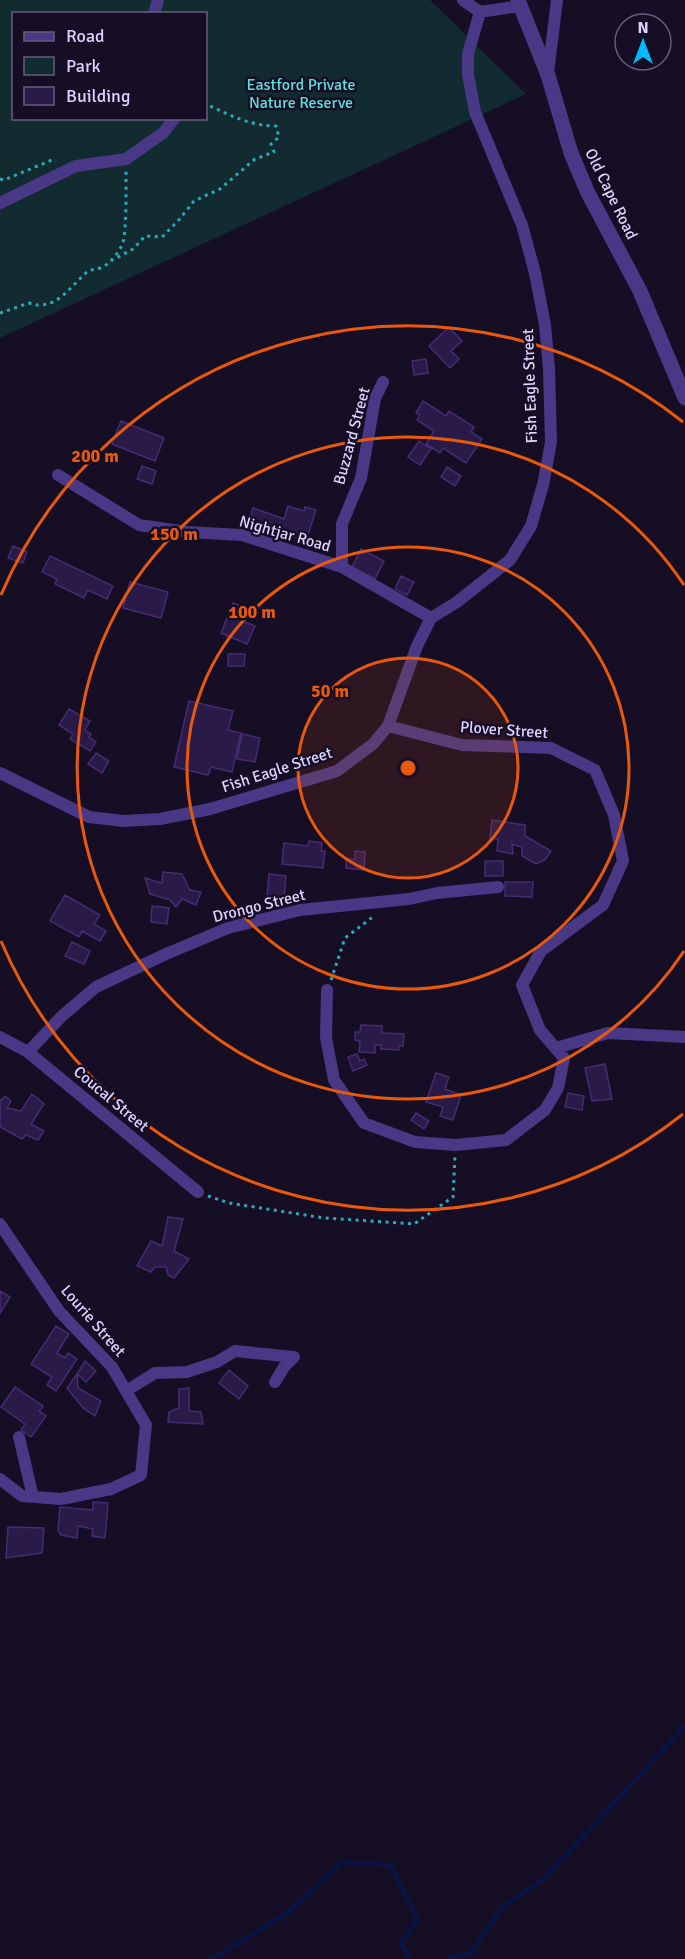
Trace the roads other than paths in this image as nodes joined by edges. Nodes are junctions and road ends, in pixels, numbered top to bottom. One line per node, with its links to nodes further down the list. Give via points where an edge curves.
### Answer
1 (463, 0): 4 (street)
2 (557, 0): 5 (street)
3 (519, 3): 4 (street); 5 (street, Old Cape Road)
4 (480, 12): 12 (street, Fish Eagle Street, via 468,54 468,74 475,112 522,225 536,273 546,325 551,442 531,526 510,560)
5 (548, 75): 9 (street, Old Cape Road, via 586,191 640,291)
6 (174, 120): 7 (street, via 163,133 126,159 76,166)
7 (0, 203)
8 (383, 382): 11 (street, Buzzard Street, via 375,399 361,478 342,524)
9 (685, 398)
10 (58, 475): 11 (street, Nightjar Road, via 139,525 242,535)
11 (342, 567): 12 (street, Nightjar Road)
12 (431, 618): 13 (street, Fish Eagle Street)
13 (387, 726): 14 (street, Fish Eagle Street, via 373,744 337,771 210,809 160,819 123,821 89,817); 19 (street, Plover Street, via 462,745 551,748 596,770 614,815 623,861 603,905 541,951 522,985 540,1030)
14 (0, 773)
15 (498, 887): 20 (street, Drongo Street, via 300,910 228,928 96,987)
16 (327, 990): 19 (street, Plover Street, via 326,1038 334,1080 364,1123 416,1142 456,1145 506,1140 545,1110 558,1088 564,1058)
17 (0, 1036): 20 (street, Coucal Street)
18 (685, 1037): 19 (street, via 608,1033)
19 (556, 1048)
20 (28, 1052): 21 (street, Coucal Street)
21 (198, 1192)
22 (0, 1224): 24 (street, Lourie Street, via 59,1311 112,1367)
23 (275, 1382): 24 (street, via 294,1357 235,1351 187,1372 155,1373)
24 (126, 1391): 27 (street, Lourie Street, via 146,1425 141,1475 111,1489 61,1499)
25 (19, 1437): 27 (street)
26 (0, 1479): 27 (street, Lourie Street, via 22,1496)
27 (33, 1497)

